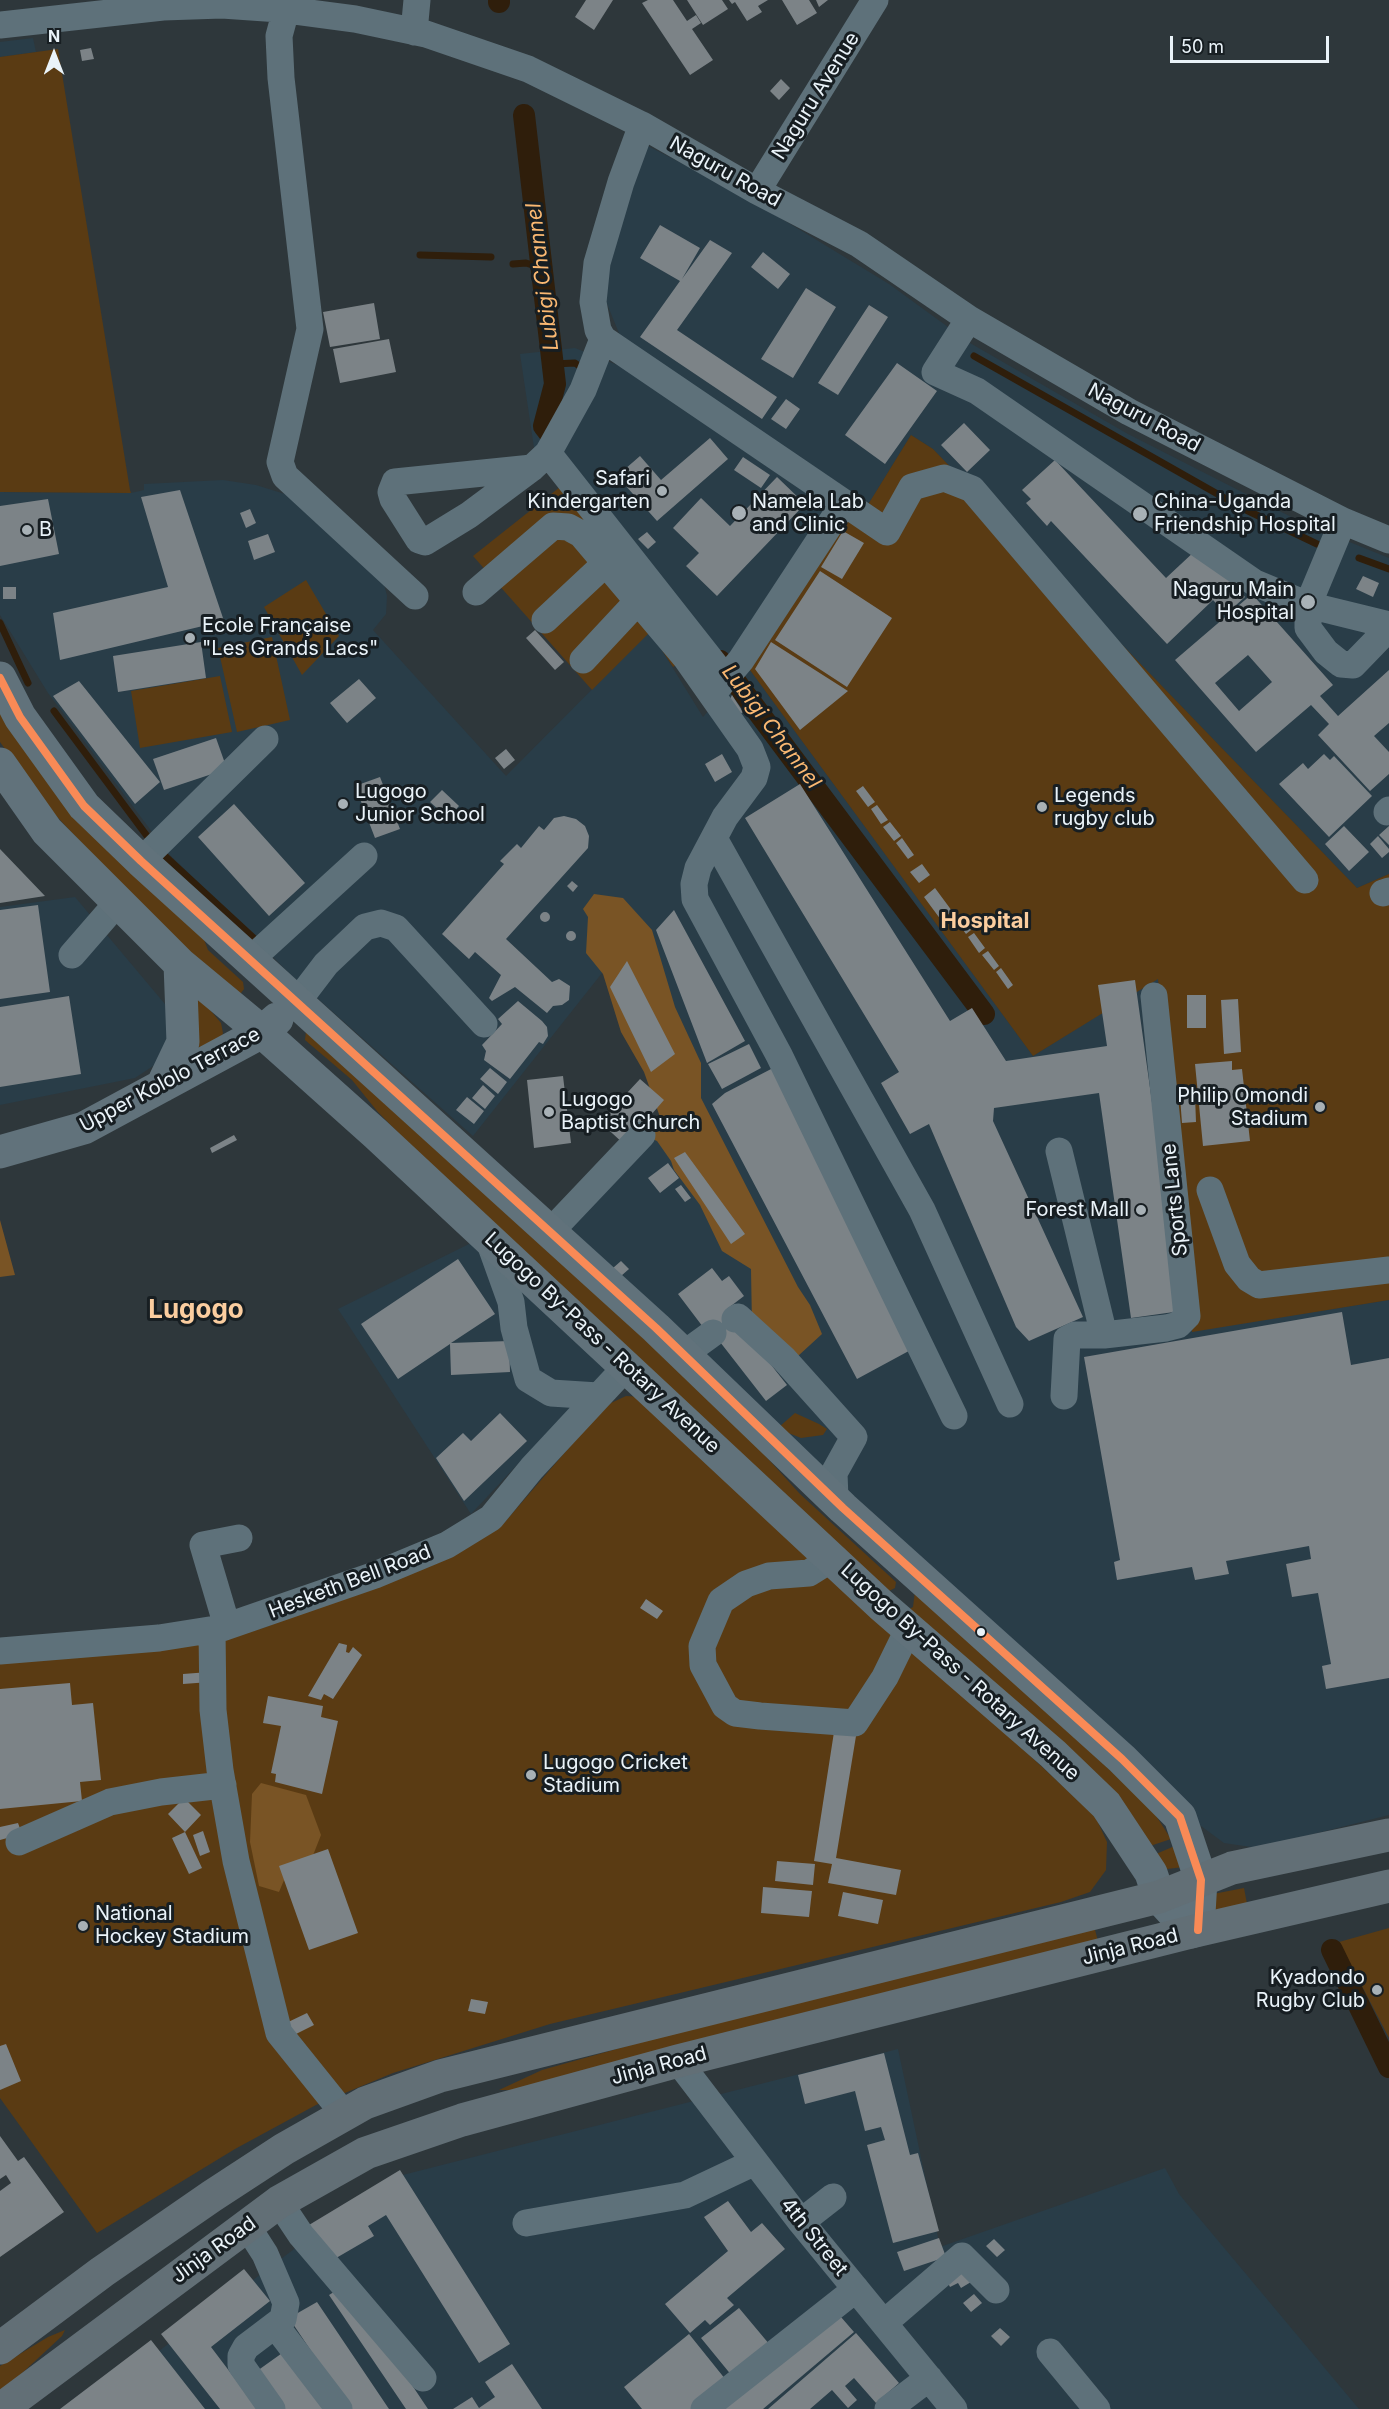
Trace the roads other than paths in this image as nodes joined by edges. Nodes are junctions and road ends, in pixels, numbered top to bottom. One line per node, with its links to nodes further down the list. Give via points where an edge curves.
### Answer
1 (417, 0): 5 (street)
2 (874, 0): 7 (street, Naguru Avenue)
3 (286, 10): 4 (street, Naguru Road, via 222,5 163,7); 5 (street, Naguru Road); 16 (street, via 279,36 280,78 310,329 280,462 285,476)
4 (0, 25)
5 (414, 32): 6 (street, Naguru Road, via 528,69)
6 (642, 125): 7 (street, Naguru Road); 9 (street, via 597,263 593,302)
7 (757, 191): 8 (street, Naguru Road, via 859,244)
8 (969, 319): 12 (street, Naguru Road, via 1129,412); 18 (street, via 935,372 976,392 1255,583)
9 (603, 339): 10 (street, via 583,390); 11 (street)
10 (540, 460): 10 (street, via 442,534 425,542 419,540 391,492 395,483); 23 (street)
11 (844, 503): 23 (street); 29 (street, via 887,531 912,487 944,478 972,489)
12 (1343, 521): 13 (street, Naguru Road); 18 (street)
13 (1389, 540)
14 (606, 563): 15 (street, via 581,534 568,526 553,525); 17 (street); 19 (street)
15 (476, 592)
16 (415, 596)
17 (639, 601): 21 (street); 23 (street, via 686,658)
18 (1308, 605): 20 (street); 20 (street, via 1308,628 1341,664 1353,665)
19 (545, 620)
20 (1389, 626)
21 (584, 660)
22 (0, 678): 28 (main road, via 20,717 84,806)
23 (719, 687): 26 (street, via 757,767)
24 (265, 739): 28 (street)
25 (0, 764): 30 (main road, Lugogo By-Pass - Rotary Avenue, via 47,831)
26 (715, 840): 53 (street, via 922,1210); 54 (street, via 693,884 695,899 779,1055)
27 (364, 856): 32 (street)
28 (141, 861): 32 (main road)
29 (1305, 880)
30 (118, 902): 31 (street); 33 (main road, Lugogo By-Pass - Rotary Avenue)
31 (72, 955)
32 (250, 960): 35 (main road)
33 (180, 964): 37 (main road, Lugogo By-Pass - Rotary Avenue); 38 (main road, via 183,1042)
34 (1154, 996): 48 (street, Sports Lane, via 1187,1316 1178,1325 1166,1328)
35 (297, 1002): 36 (street, via 326,964 365,927 381,923 396,928); 37 (main road, Upper Kololo Terrace); 39 (main road)
36 (484, 1024)
37 (262, 1032): 38 (main road, Upper Kololo Terrace); 40 (main road, Lugogo By-Pass - Rotary Avenue)
38 (162, 1086): 43 (main road, Upper Kololo Terrace, via 84,1128)
39 (406, 1101): 40 (main road); 45 (main road)
40 (376, 1134): 46 (main road, Lugogo By-Pass - Rotary Avenue)
41 (642, 1135): 45 (street)
42 (1059, 1150): 48 (street)
43 (0, 1152)
44 (1210, 1190): 47 (street, via 1237,1264 1259,1285)
45 (550, 1232): 49 (main road)
46 (488, 1237): 50 (main road, Lugogo By-Pass - Rotary Avenue); 51 (street, via 511,1302 528,1379 551,1393)
47 (1389, 1270)
48 (1104, 1335): 52 (street, via 1075,1335 1067,1339)
49 (684, 1354): 55 (main road); 55 (street, via 738,1317 784,1359 854,1437 834,1473)
50 (627, 1366): 51 (street, Hesketh Bell Road); 57 (main road, Lugogo By-Pass - Rotary Avenue)
51 (598, 1396): 60 (street, Hesketh Bell Road, via 491,1518 447,1545 385,1571)
52 (1064, 1396)
53 (1010, 1404)
54 (954, 1416)
55 (834, 1499): 58 (main road)
56 (239, 1538): 60 (street, via 203,1545)
57 (833, 1558): 59 (main road, Lugogo By-Pass - Rotary Avenue); 61 (street, via 809,1573 769,1576 746,1584 721,1601 702,1646 703,1665 726,1706 735,1713 855,1723 885,1677)
58 (908, 1567): 59 (main road, via 911,1581 907,1593 899,1600); 66 (main road, via 1180,1816)
59 (881, 1605): 61 (main road, Lugogo By-Pass - Rotary Avenue)
60 (220, 1628): 62 (street, Hesketh Bell Road, via 159,1638); 63 (street, via 213,1710)
61 (909, 1628): 68 (main road, Lugogo By-Pass - Rotary Avenue, via 1106,1804 1151,1873)
62 (0, 1652)
63 (223, 1785): 65 (street, via 110,1802); 71 (street, via 236,1861 279,2033)
64 (1389, 1834): 66 (highway, Jinja Road, via 1232,1868)
65 (19, 1842)
66 (1201, 1880): 68 (highway, Jinja Road); 69 (main road)
67 (1389, 1886): 69 (highway, Jinja Road)
68 (1159, 1897): 69 (main road, Lugogo By-Pass - Rotary Avenue); 71 (highway, Jinja Road, via 440,2076)
69 (1194, 1931): 70 (highway, Jinja Road)
70 (678, 2061): 72 (street, 4th Street); 74 (highway, Jinja Road, via 462,2120 366,2153)
71 (344, 2114): 82 (highway, Jinja Road, via 212,2196)
72 (755, 2162): 75 (street, 4th Street); 76 (street, via 685,2195)
73 (833, 2197): 75 (street)
74 (279, 2202): 77 (highway, Jinja Road); 84 (street, via 301,2235)
75 (801, 2222): 78 (street, 4th Street)
76 (526, 2223)
77 (247, 2226): 81 (street, via 265,2254 286,2303 283,2319); 86 (highway, Jinja Road)
78 (856, 2289): 80 (street, 4th Street); 89 (street)
79 (996, 2290): 80 (street, via 962,2256)
80 (884, 2323): 85 (street, 4th Street)
81 (275, 2325): 87 (street, via 246,2347 242,2356 242,2365); 88 (street)
82 (0, 2348)
83 (1050, 2352): 92 (street)
84 (423, 2378)
85 (929, 2378): 90 (street); 91 (street, 4th Street)
86 (1, 2409)
87 (272, 2409)
88 (339, 2409)
89 (704, 2409)
90 (888, 2409)
91 (954, 2409)
92 (1096, 2409)

